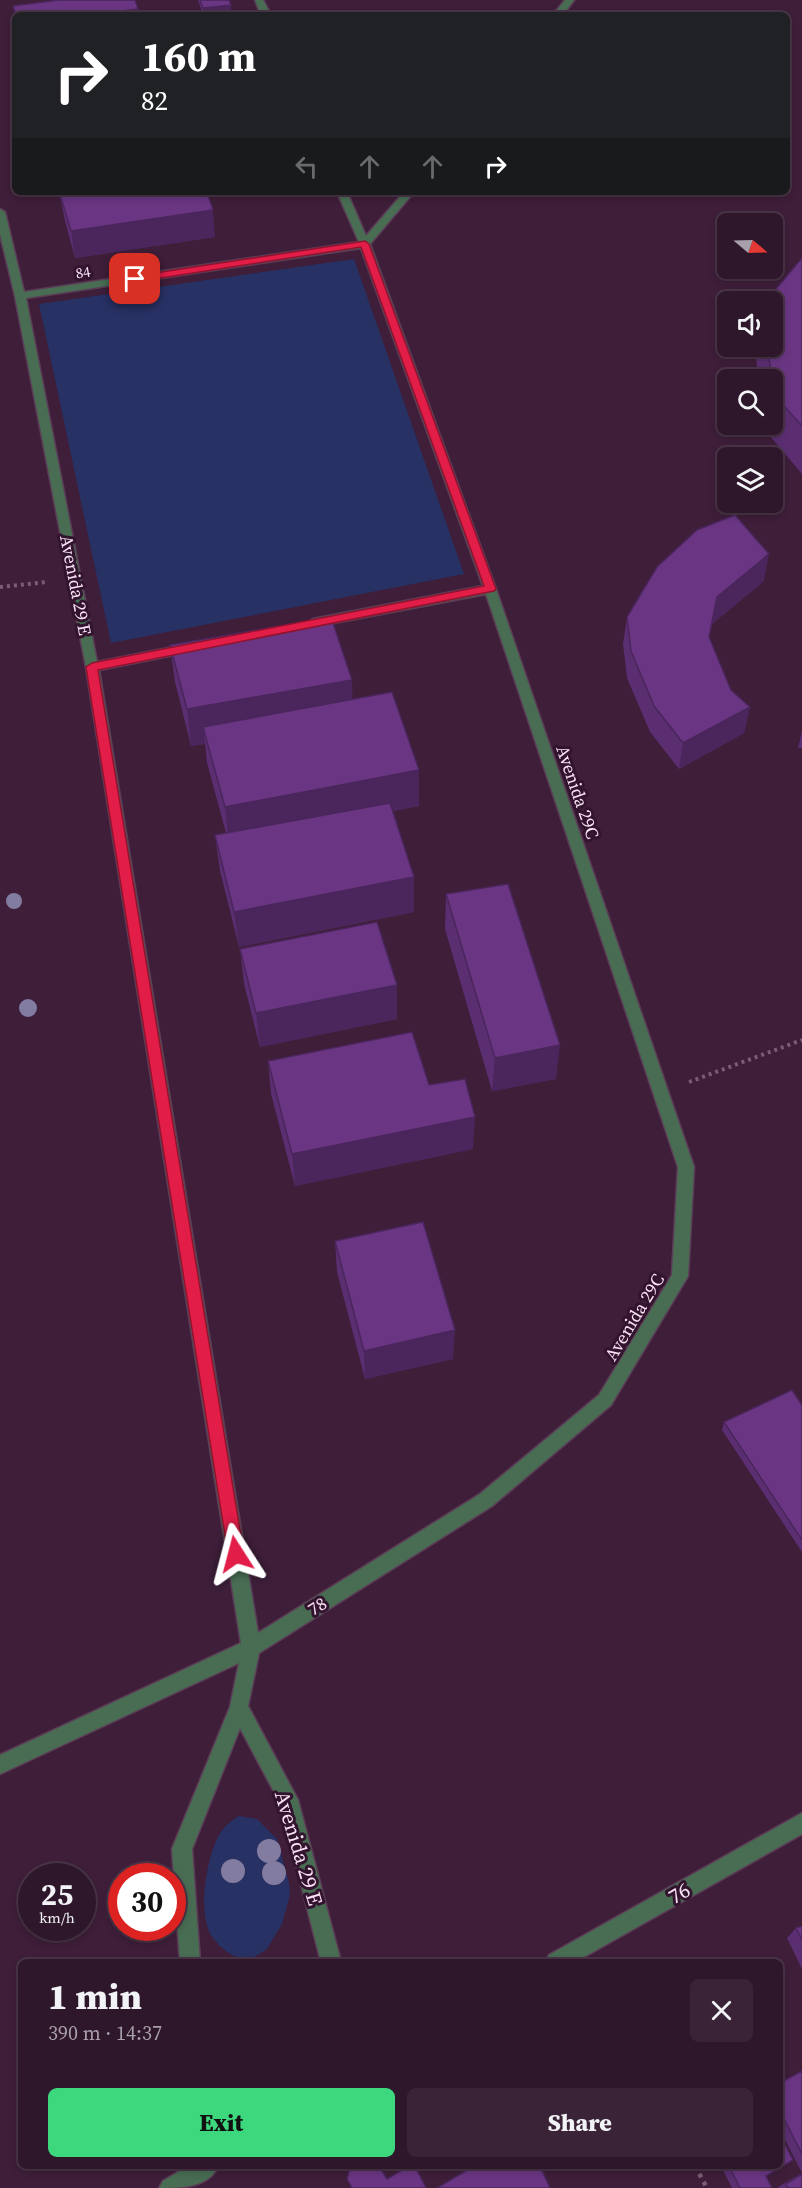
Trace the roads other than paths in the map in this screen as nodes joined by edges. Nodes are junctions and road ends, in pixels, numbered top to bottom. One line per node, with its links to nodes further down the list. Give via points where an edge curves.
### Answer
1 (570, 0): 2 (street)
2 (560, 12)
3 (343, 195): 6 (street, Avenida 29C)
4 (406, 195): 6 (street)
5 (0, 212): 7 (street, Avenida 29 E)
6 (365, 244): 7 (street, 84); 8 (street, Avenida 29C)
7 (20, 296): 11 (street, Avenida 29 E)
8 (490, 589): 9 (street); 12 (street, Avenida 29C, via 686,1167 680,1276)
9 (303, 625)
10 (197, 646): 11 (street)
11 (92, 667): 13 (street, Avenida 29 E)
12 (605, 1400): 13 (street, 78, via 486,1500)
13 (251, 1648): 14 (street, Avenida 29 E); 15 (street, 78)
14 (238, 1707): 17 (street, Avenida 29 E, via 182,1849); 18 (street, Avenida 29 E, via 289,1800)
15 (0, 1765)
16 (802, 1823): 19 (street, 76)
17 (190, 1959)
18 (330, 1959)
19 (561, 1959)
20 (202, 2169): 21 (street)
21 (180, 2181)

